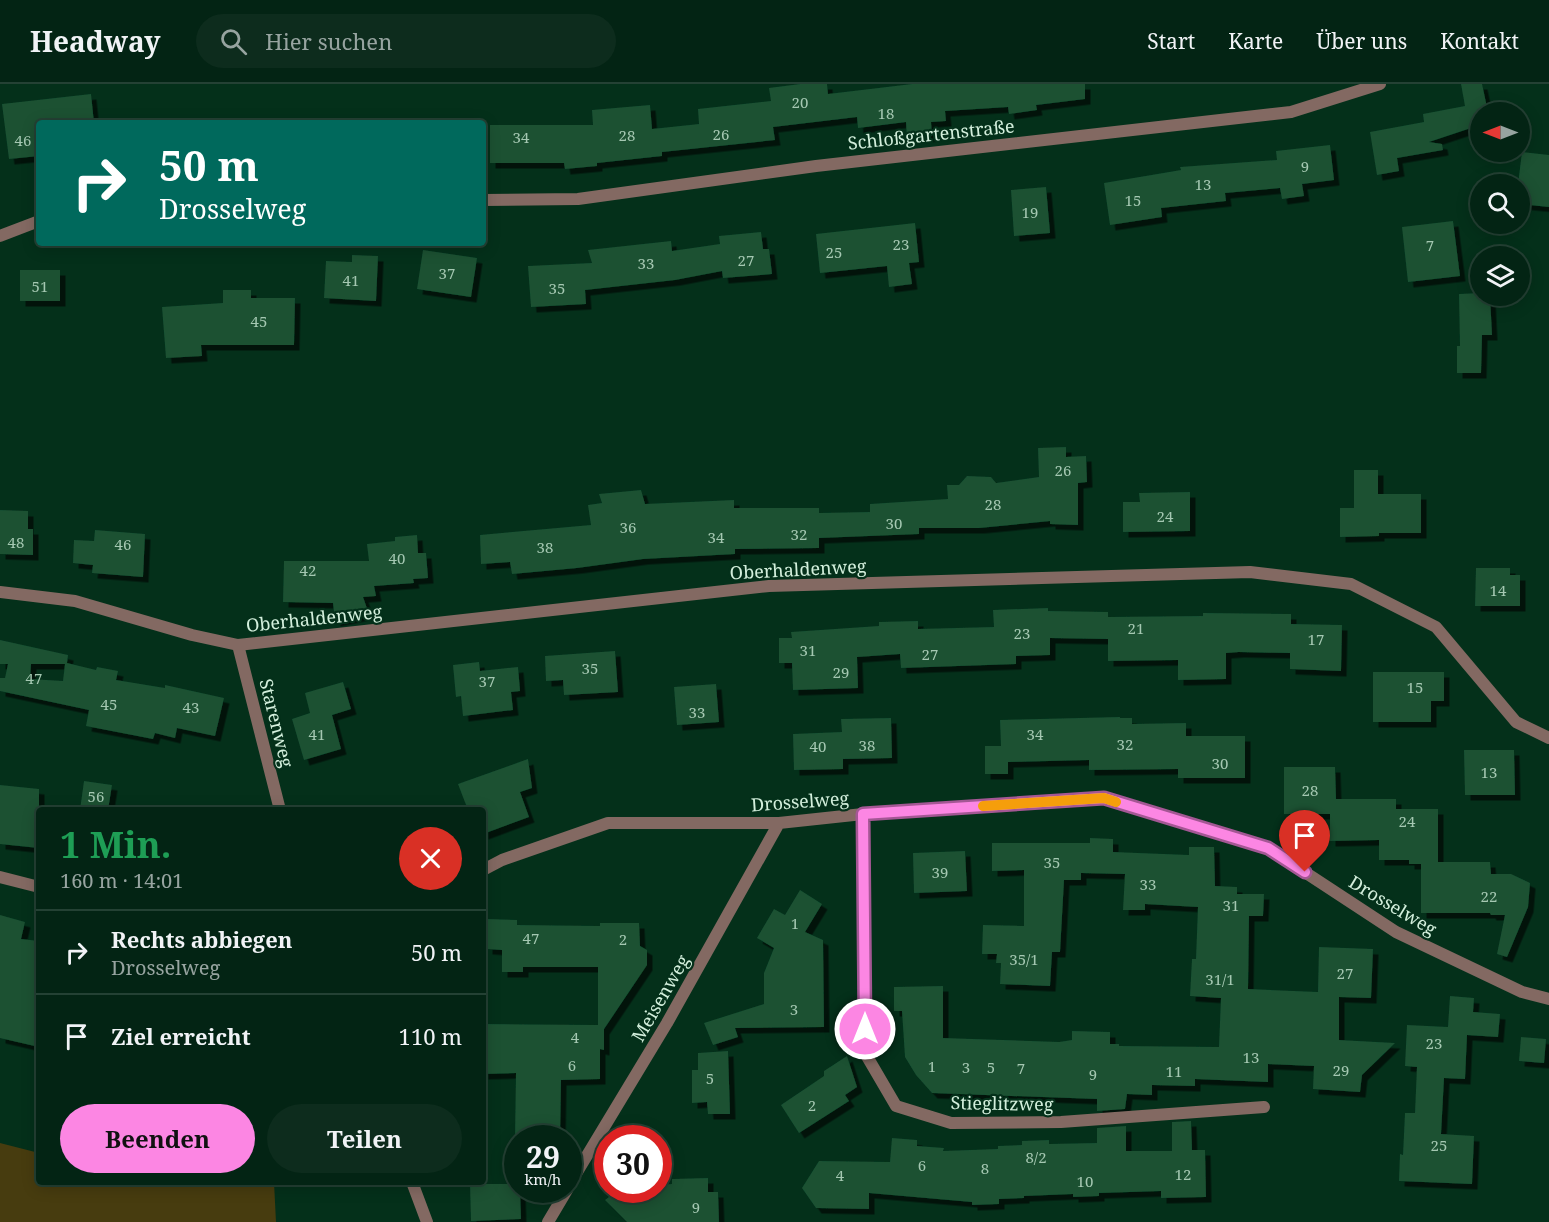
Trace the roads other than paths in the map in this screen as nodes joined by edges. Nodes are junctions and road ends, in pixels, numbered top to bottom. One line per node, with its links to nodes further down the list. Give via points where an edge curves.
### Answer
1 (1380, 84): 2 (street, Schloßgartenstraße, via 1291,112 816,166 578,199)
2 (486, 200)
3 (36, 222): 4 (street)
4 (0, 236)
5 (0, 592): 6 (street, Oberhaldenweg, via 75,601)
6 (238, 645): 7 (street, Oberhaldenweg, via 769,586 1250,572 1351,584 1436,627 1516,722); 8 (street, Starenweg)
7 (1549, 738)
8 (279, 807)
9 (863, 814): 10 (street, Drosselweg); 14 (street, Drosselweg, via 1104,798 1268,848 1396,932 1522,992); 15 (street, Stieglitzweg, via 865,1053 896,1106 951,1124 1061,1122)
10 (778, 823): 11 (street, Drosselweg, via 608,823); 16 (street, Meisenweg, via 667,1023)
11 (486, 868)
12 (0, 877): 13 (street)
13 (36, 886)
14 (1549, 999)
15 (1264, 1107)
16 (582, 1165)
17 (413, 1185): 19 (street)
18 (559, 1203): 20 (street, Meisenweg)
19 (428, 1222)
20 (548, 1222)

